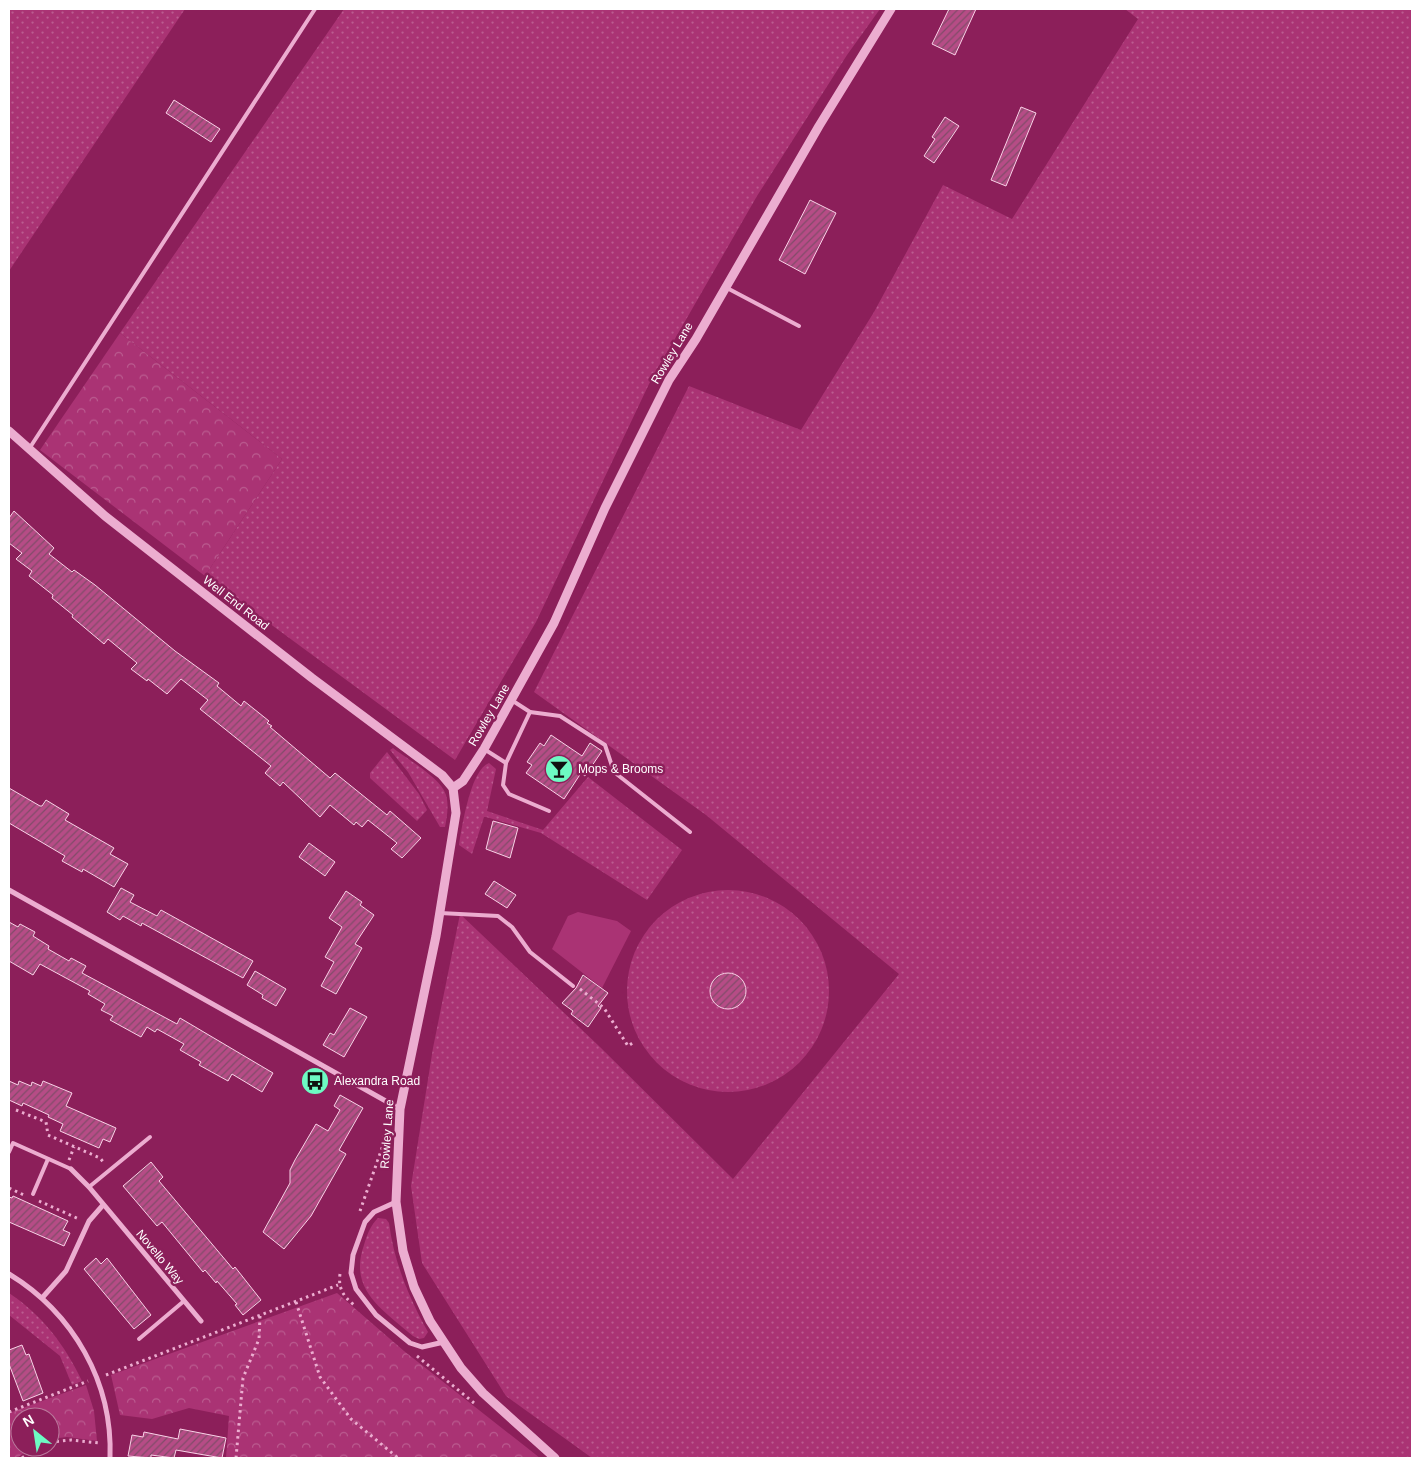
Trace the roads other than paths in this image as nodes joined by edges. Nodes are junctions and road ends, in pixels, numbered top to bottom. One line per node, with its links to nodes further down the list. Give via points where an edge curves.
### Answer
1 (315, 9): 6 (lane)
2 (891, 9): 3 (street, Rowley Lane)
3 (725, 287): 4 (lane); 7 (street, Rowley Lane, via 669,380 605,508 554,623)
4 (799, 326)
5 (9, 431): 6 (street, Well End Road)
6 (29, 449): 11 (street, Well End Road, via 105,516 442,775)
7 (513, 701): 8 (lane); 9 (street, Rowley Lane)
8 (530, 712): 10 (lane); 13 (lane, via 560,716 604,745 614,772)
9 (484, 750): 10 (lane); 11 (street, Rowley Lane, via 463,781)
10 (506, 763): 12 (lane, via 502,785 509,794)
11 (453, 788): 15 (street, Rowley Lane, via 456,813)
12 (549, 811)
13 (690, 832)
14 (9, 890): 17 (street)
15 (440, 913): 16 (lane, via 498,916 512,927 530,952); 17 (street, Rowley Lane)
16 (573, 986)
17 (400, 1109): 24 (street, Rowley Lane)
18 (150, 1138): 22 (lane)
19 (9, 1152): 20 (lane, via 13,1143)
20 (48, 1159): 21 (lane); 23 (lane)
21 (71, 1169): 22 (street, Novello Way)
22 (89, 1188): 25 (street, Novello Way)
23 (33, 1194)
24 (396, 1202): 31 (street, Rowley Lane, via 403,1251 414,1286); 31 (street, via 374,1212 365,1222 353,1255 351,1273 356,1289 376,1315 410,1343 422,1347)
25 (103, 1205): 27 (street, via 88,1223 66,1271); 28 (street, Novello Way)
26 (9, 1274): 27 (street)
27 (42, 1298): 32 (street, via 73,1331 98,1378 105,1402)
28 (184, 1301): 29 (street, Novello Way); 30 (lane)
29 (201, 1321)
30 (139, 1339)
31 (444, 1342): 33 (street, Rowley Lane, via 483,1393)
32 (110, 1458)
33 (555, 1458)

